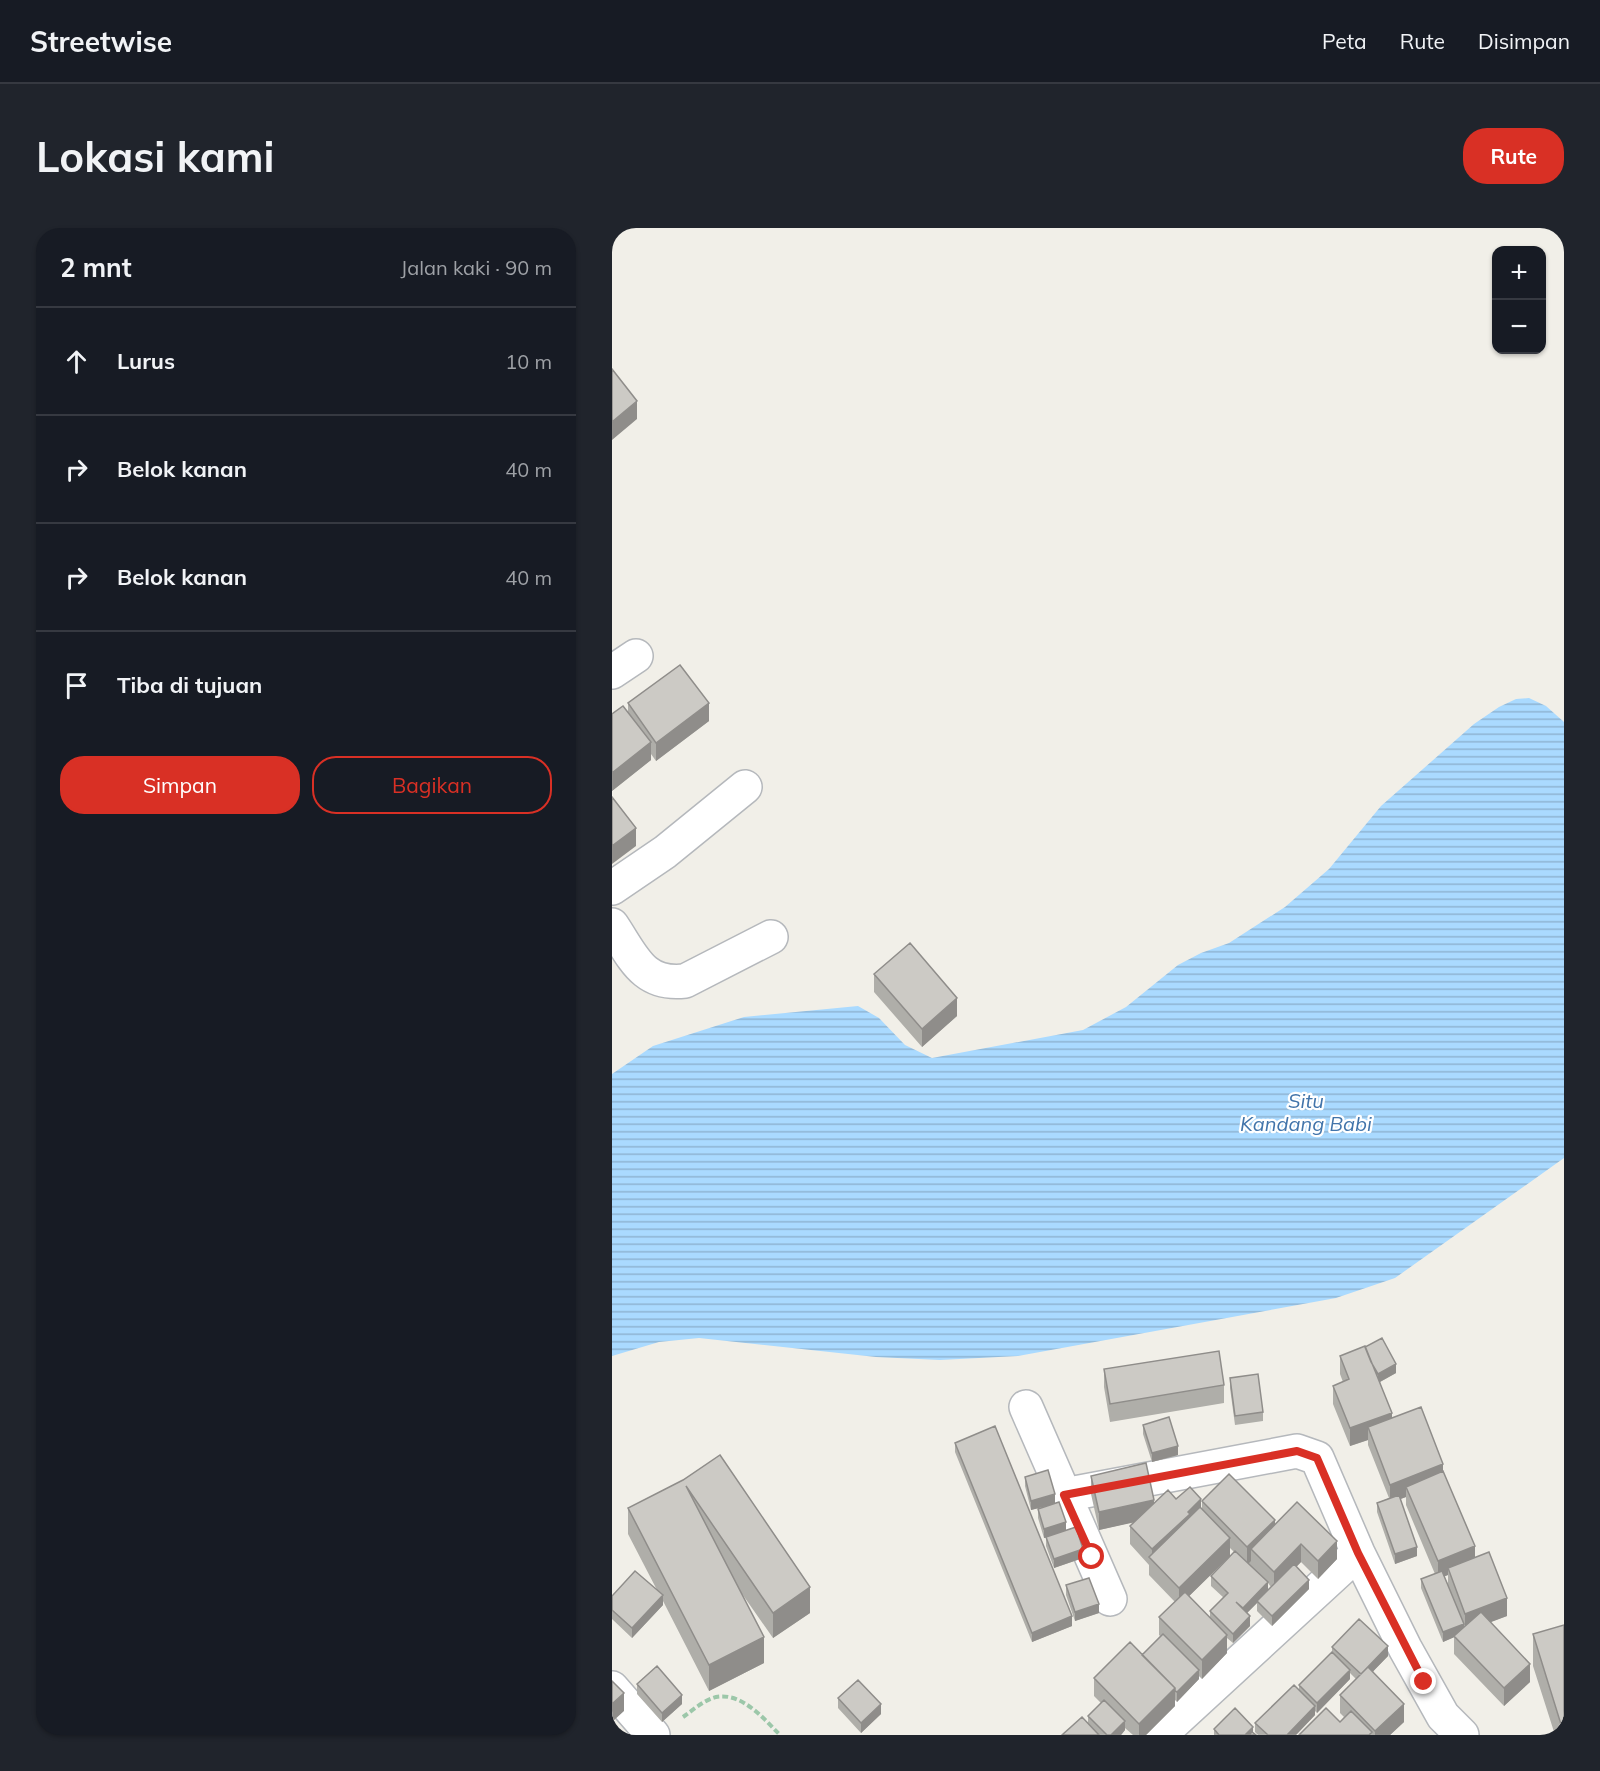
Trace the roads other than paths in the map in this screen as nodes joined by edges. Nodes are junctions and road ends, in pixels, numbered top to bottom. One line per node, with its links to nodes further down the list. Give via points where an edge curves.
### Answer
1 (745, 788): 2 (street, via 665,852)
2 (612, 888)
3 (612, 925): 4 (street, via 644,972 670,982 685,981)
4 (771, 937)
5 (1026, 1407): 6 (street)
6 (1064, 1495): 7 (street, via 1303,1451 1317,1458); 8 (street)
7 (1358, 1553): 11 (street); 12 (street)
8 (1110, 1599)
9 (612, 1688): 10 (street)
10 (663, 1729)
11 (1443, 1729)
12 (1160, 1735)

